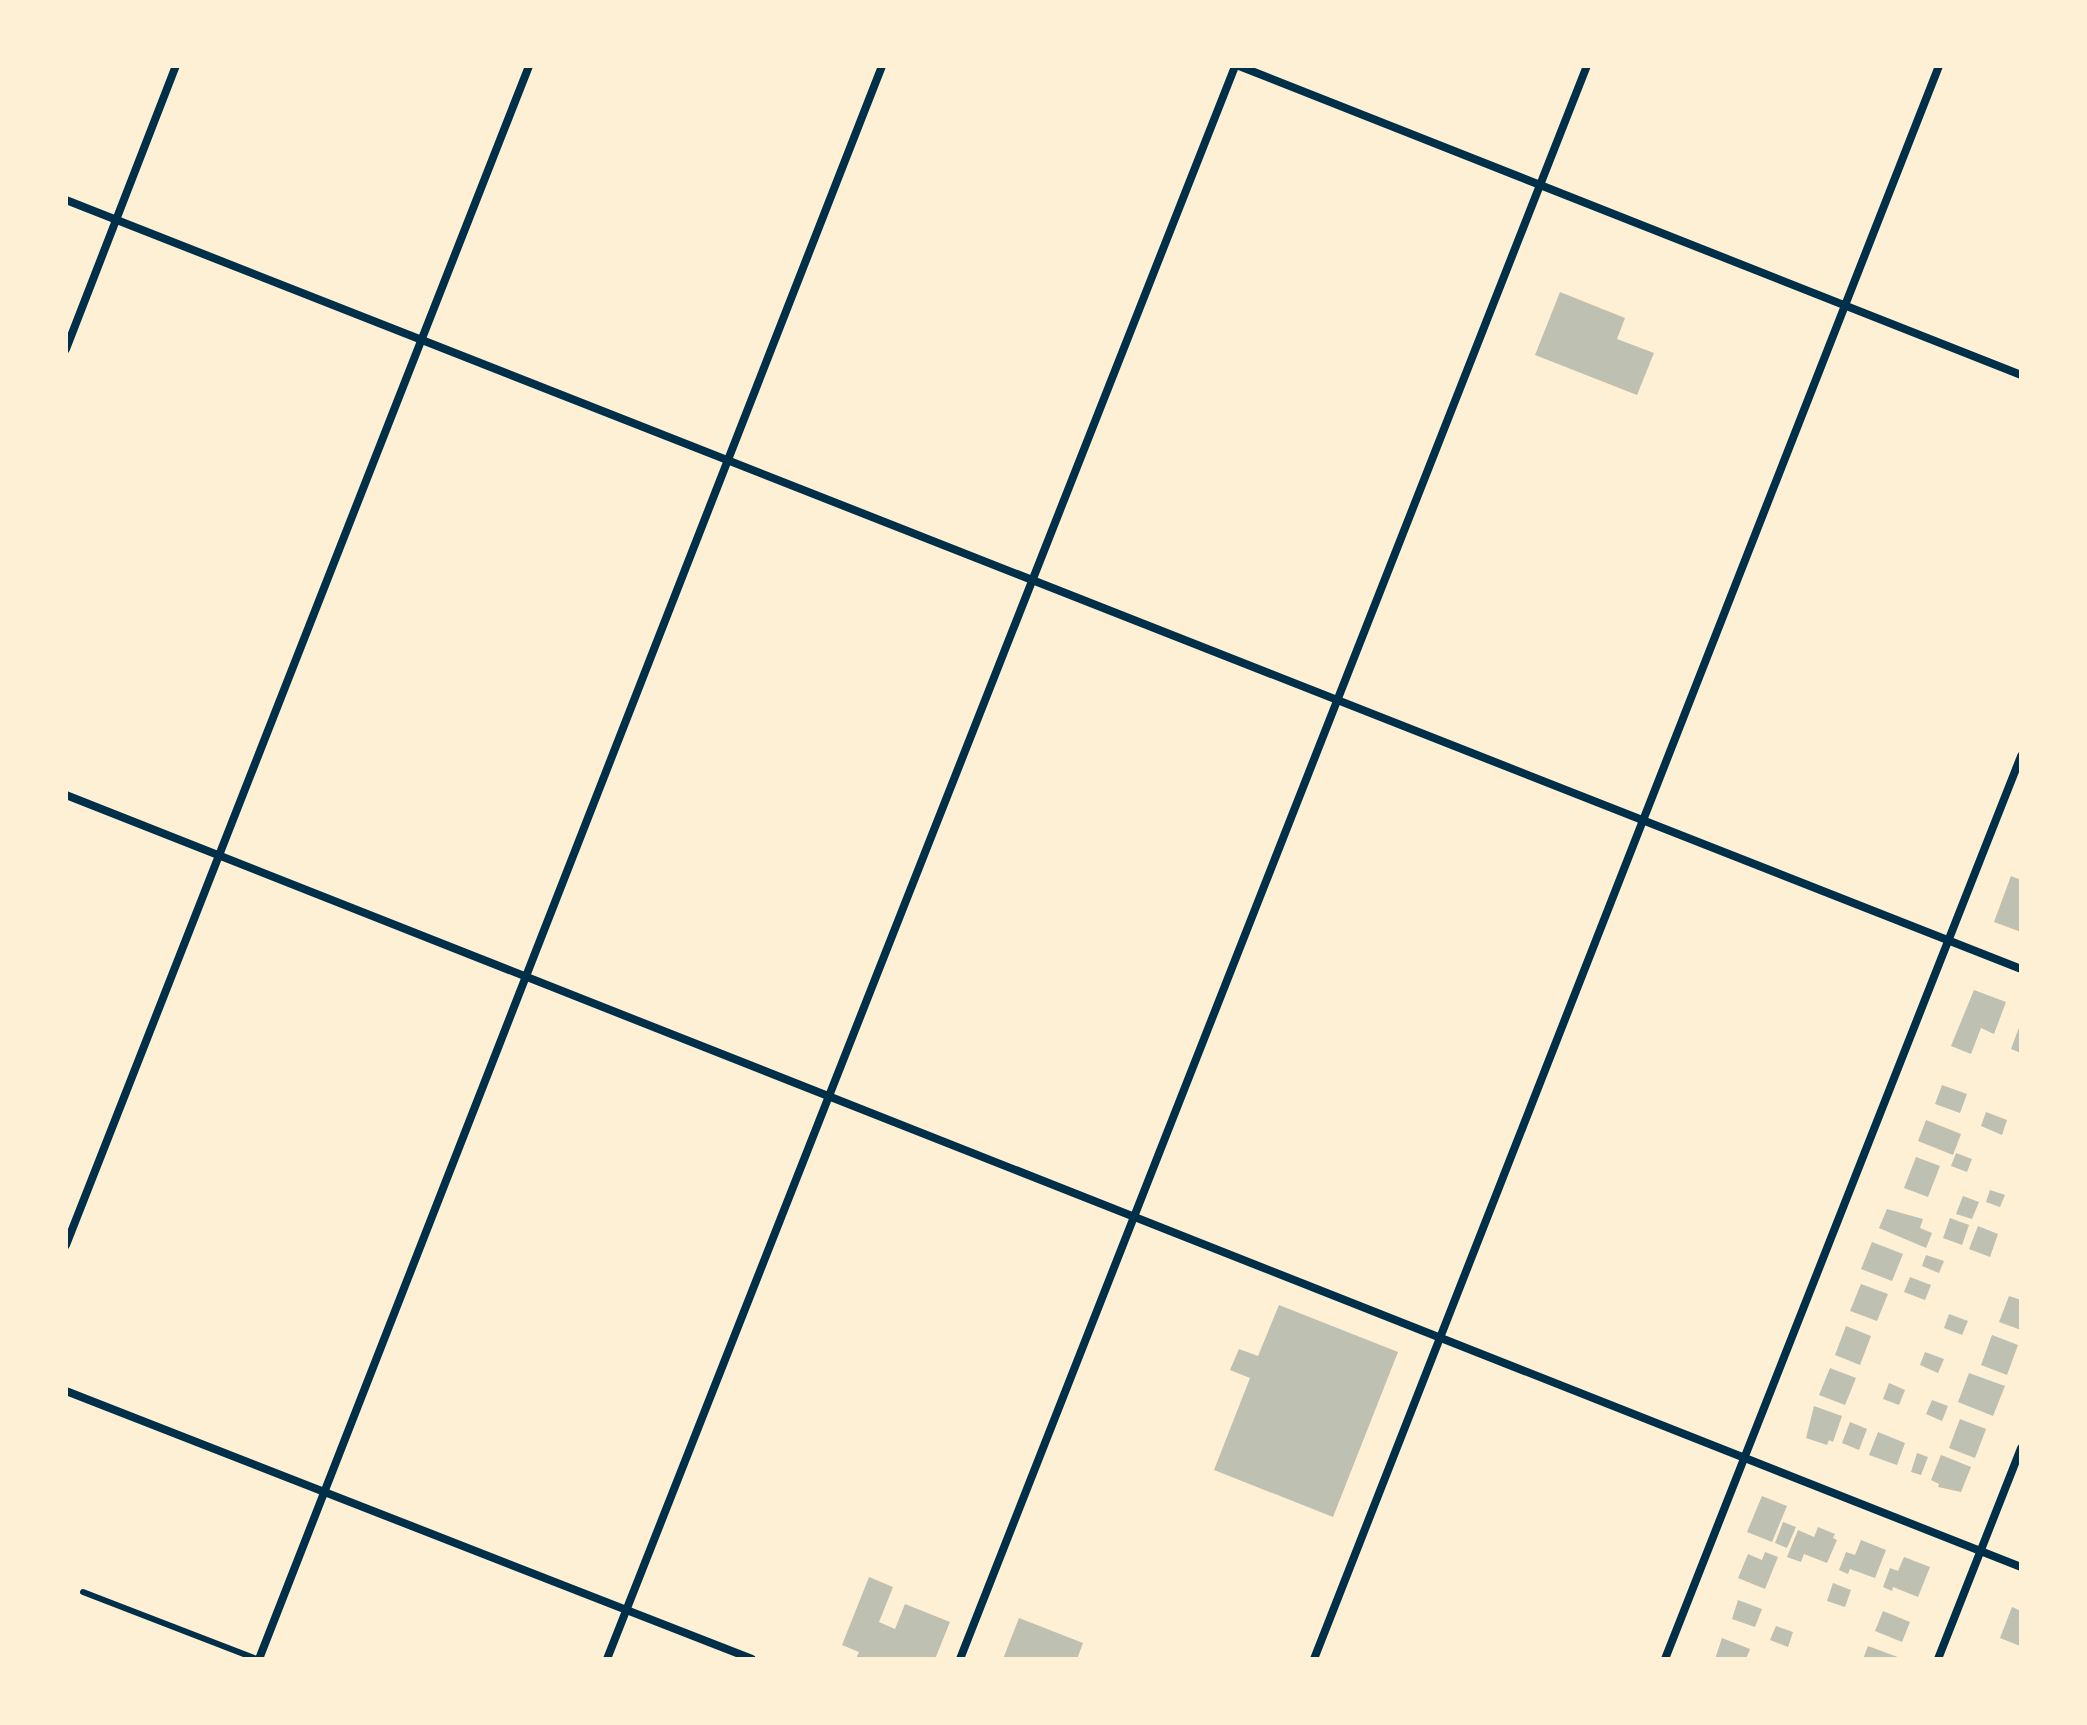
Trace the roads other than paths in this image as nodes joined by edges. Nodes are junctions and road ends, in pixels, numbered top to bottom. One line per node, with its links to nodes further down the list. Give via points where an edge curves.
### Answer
1 (176, 66): 9 (street)
2 (529, 66): 11 (street)
3 (882, 66): 14 (street)
4 (1237, 66): 7 (street); 15 (street)
5 (1587, 66): 7 (street)
6 (1939, 66): 10 (street)
7 (1539, 185): 10 (street); 16 (street)
8 (66, 200): 9 (street)
9 (116, 220): 11 (street); 12 (street)
10 (1845, 307): 13 (street); 19 (street)
11 (421, 339): 14 (street); 20 (street)
12 (66, 349)
13 (2021, 375)
14 (726, 460): 15 (street); 23 (street)
15 (1032, 579): 16 (street); 24 (street)
16 (1339, 700): 19 (street); 25 (street)
17 (2021, 756): 21 (street)
18 (66, 795): 20 (street)
19 (1643, 818): 21 (street); 27 (street)
20 (221, 856): 23 (street); 26 (street)
21 (1948, 940): 22 (street); 30 (street)
22 (2021, 969)
23 (527, 978): 24 (street); 31 (street)
24 (829, 1097): 25 (street); 35 (street)
25 (1132, 1217): 27 (street); 39 (street)
26 (66, 1245)
27 (1440, 1338): 30 (street); 40 (street)
28 (66, 1391): 31 (street)
29 (2021, 1448): 32 (street)
30 (1745, 1456): 32 (street); 41 (street)
31 (324, 1493): 35 (street); 36 (street)
32 (1981, 1550): 33 (street); 42 (street)
33 (2021, 1567)
34 (83, 1592): 36 (lane)
35 (627, 1609): 37 (street); 38 (street)
36 (258, 1659)
37 (607, 1659)
38 (752, 1659)
39 (960, 1659)
40 (1314, 1659)
41 (1665, 1659)
42 (1938, 1659)

